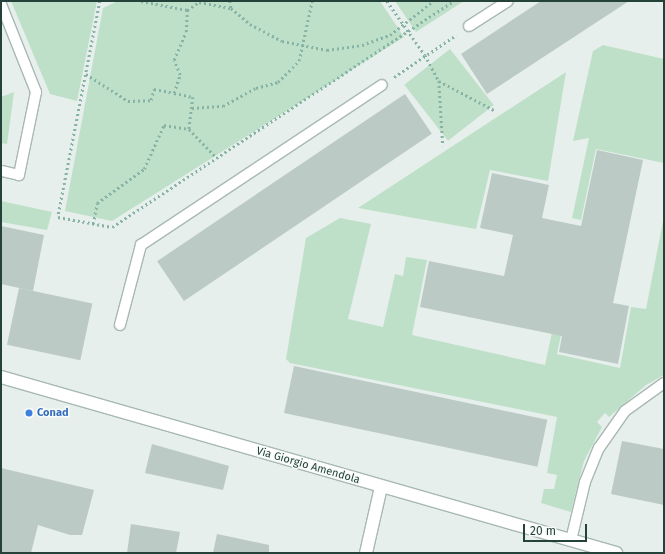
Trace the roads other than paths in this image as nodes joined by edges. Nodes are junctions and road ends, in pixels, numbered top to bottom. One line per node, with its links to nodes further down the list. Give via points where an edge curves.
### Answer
1 (508, 1): 3 (lane)
2 (1, 4): 5 (lane, via 36,92 20,175)
3 (469, 26)
4 (382, 85): 6 (lane, via 141,245)
5 (1, 171)
6 (120, 325)
7 (1, 377): 9 (street, Via Giorgio Amendola)
8 (664, 383): 10 (lane, via 625,411 599,448 584,482)
9 (381, 488): 10 (street, Via Giorgio Amendola); 11 (street)
10 (571, 540): 12 (street, Via Giorgio Amendola)
11 (366, 553)
12 (616, 553)

